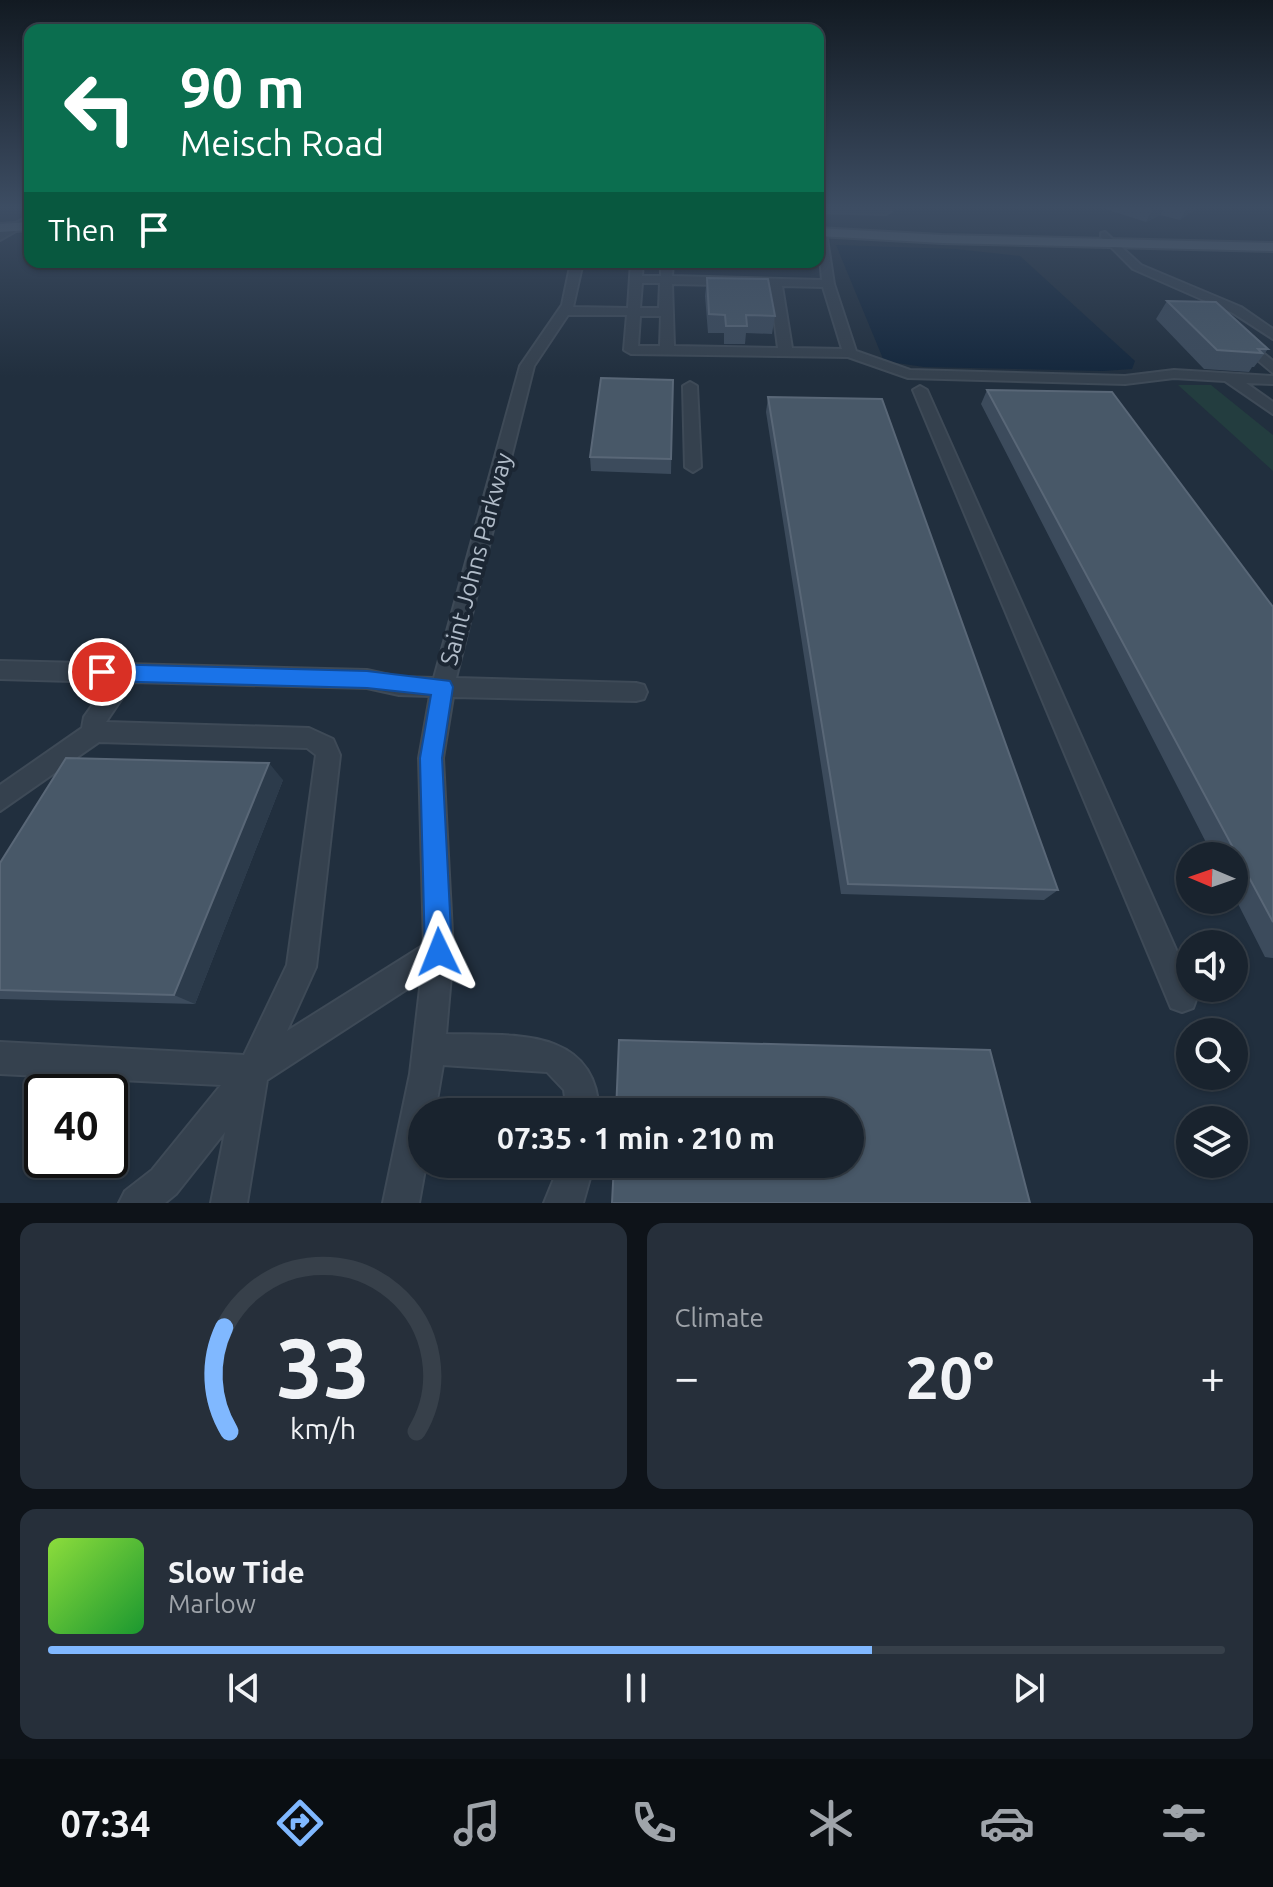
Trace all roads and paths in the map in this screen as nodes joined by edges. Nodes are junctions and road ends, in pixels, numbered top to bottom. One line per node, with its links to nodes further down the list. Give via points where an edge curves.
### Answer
1 (1134, 264): 11 (street)
2 (575, 268): 12 (street, Saint Johns Parkway)
3 (637, 268): 6 (street)
4 (667, 268): 7 (street)
5 (824, 268): 9 (street)
6 (636, 279): 7 (street); 13 (street)
7 (667, 280): 8 (street, via 704,276); 10 (street)
8 (775, 282): 9 (street); 17 (street)
9 (828, 284): 16 (street)
10 (667, 309): 13 (street); 15 (street)
11 (1237, 310): 14 (street); 18 (street, via 1223,314 1226,325)
12 (563, 311): 13 (street); 27 (street, Saint Johns Parkway, via 527,366)
13 (633, 313): 15 (street, via 631,350)
14 (1273, 335)
15 (667, 351): 17 (street)
16 (850, 353): 17 (street); 19 (street, via 901,374)
17 (786, 354)
18 (1273, 369)
19 (1228, 377): 20 (street); 23 (street)
20 (1273, 380)
21 (690, 386): 24 (street)
22 (920, 390): 32 (street)
23 (1273, 409)
24 (693, 467)
25 (0, 670): 26 (street)
26 (127, 673): 27 (street, via 367,679); 29 (street, via 92,724)
27 (443, 687): 28 (street); 31 (street, Saint Johns Parkway, via 431,758)
28 (636, 692)
29 (95, 732): 30 (street); 35 (street, via 309,738 325,746 301,967)
30 (0, 799)
31 (439, 952): 33 (street, Saint Johns Parkway); 35 (street)
32 (1176, 983)
33 (429, 1049): 36 (street, via 549,1057 570,1068); 40 (street, Saint Johns Parkway)
34 (0, 1058): 35 (street)
35 (253, 1071): 38 (street, via 164,1182); 39 (street)
36 (584, 1098)
37 (574, 1178): 41 (street)
38 (137, 1203)
39 (229, 1203)
40 (401, 1203)
41 (562, 1203)

